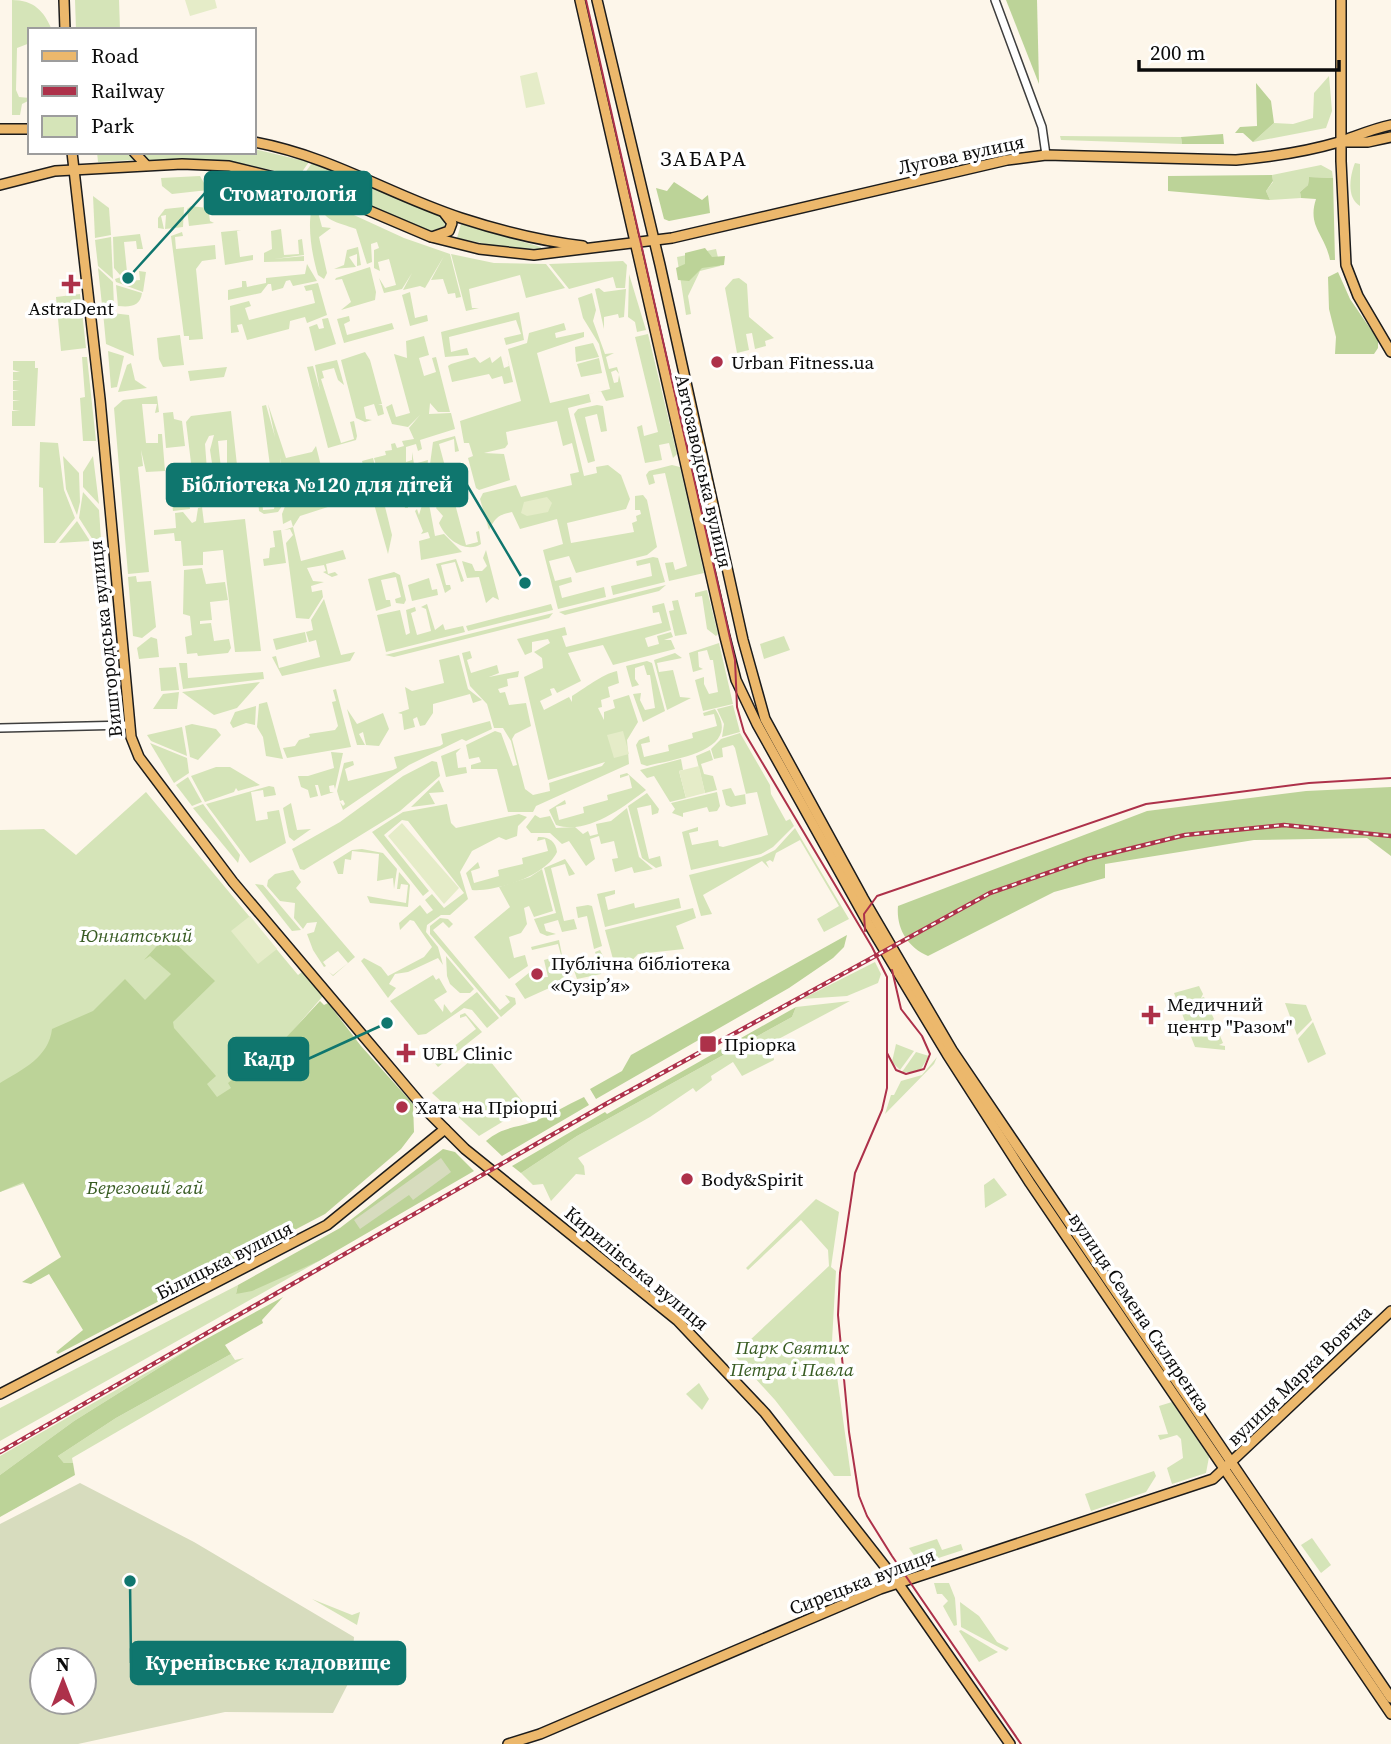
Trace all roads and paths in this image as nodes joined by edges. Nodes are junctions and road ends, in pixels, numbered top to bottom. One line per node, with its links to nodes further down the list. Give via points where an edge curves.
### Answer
1 (64, 0): 6 (main road)
2 (580, 0): 22 (main road, Автозаводська вулиця)
3 (597, 0): 21 (main road, Автозаводська вулиця)
4 (995, 0): 15 (street, via 1042,127)
5 (1341, 0): 11 (main road)
6 (65, 28)
7 (1391, 125): 11 (main road, Лугова вулиця)
8 (0, 129): 9 (main road)
9 (28, 129)
10 (1391, 137): 11 (main road, Лугова вулиця)
11 (1340, 141): 15 (main road, Лугова вулиця, via 1236,160); 24 (main road, via 1349,278)
12 (256, 143): 19 (main road, via 324,160)
13 (72, 154): 17 (main road, Вишгородська вулиця)
14 (135, 154): 16 (main road)
15 (1046, 155): 21 (main road, Лугова вулиця, via 965,168)
16 (148, 166): 17 (main road); 20 (main road, via 213,164 274,175 337,195)
17 (74, 171): 18 (main road, via 48,172); 25 (main road, Вишгородська вулиця)
18 (0, 185)
19 (441, 210): 20 (main road, via 451,226 446,233); 23 (main road, via 528,237)
20 (431, 237): 23 (main road, via 511,254 555,254)
21 (654, 240): 22 (main road, Лугова вулиця); 27 (main road, Автозаводська вулиця, via 756,695)
22 (635, 243): 23 (main road, Лугова вулиця); 27 (main road, Автозаводська вулиця, via 736,680 780,767)
23 (595, 247)
24 (1391, 352)
25 (130, 725): 26 (street); 28 (main road, Вишгородська вулиця, via 139,757 181,816 326,994)
26 (0, 728)
27 (871, 920): 32 (main road, вулиця Семена Скляренка)
28 (445, 1129): 29 (main road, Вишгородська вулиця); 31 (main road, Білицька вулиця, via 327,1225)
29 (516, 1191): 33 (main road, Кирилівська вулиця, via 677,1321 729,1372)
30 (1391, 1311): 32 (main road, вулиця Марка Вовчка)
31 (0, 1394)
32 (1229, 1466): 33 (main road, Сирецька вулиця, via 1198,1484); 34 (main road, вулиця Семена Скляренка); 35 (main road, вулиця Семена Скляренка)
33 (898, 1583): 36 (main road, Сирецька вулиця); 37 (main road, Кирилівська вулиця)
34 (1391, 1699)
35 (1391, 1714)
36 (508, 1744)
37 (1010, 1744)

